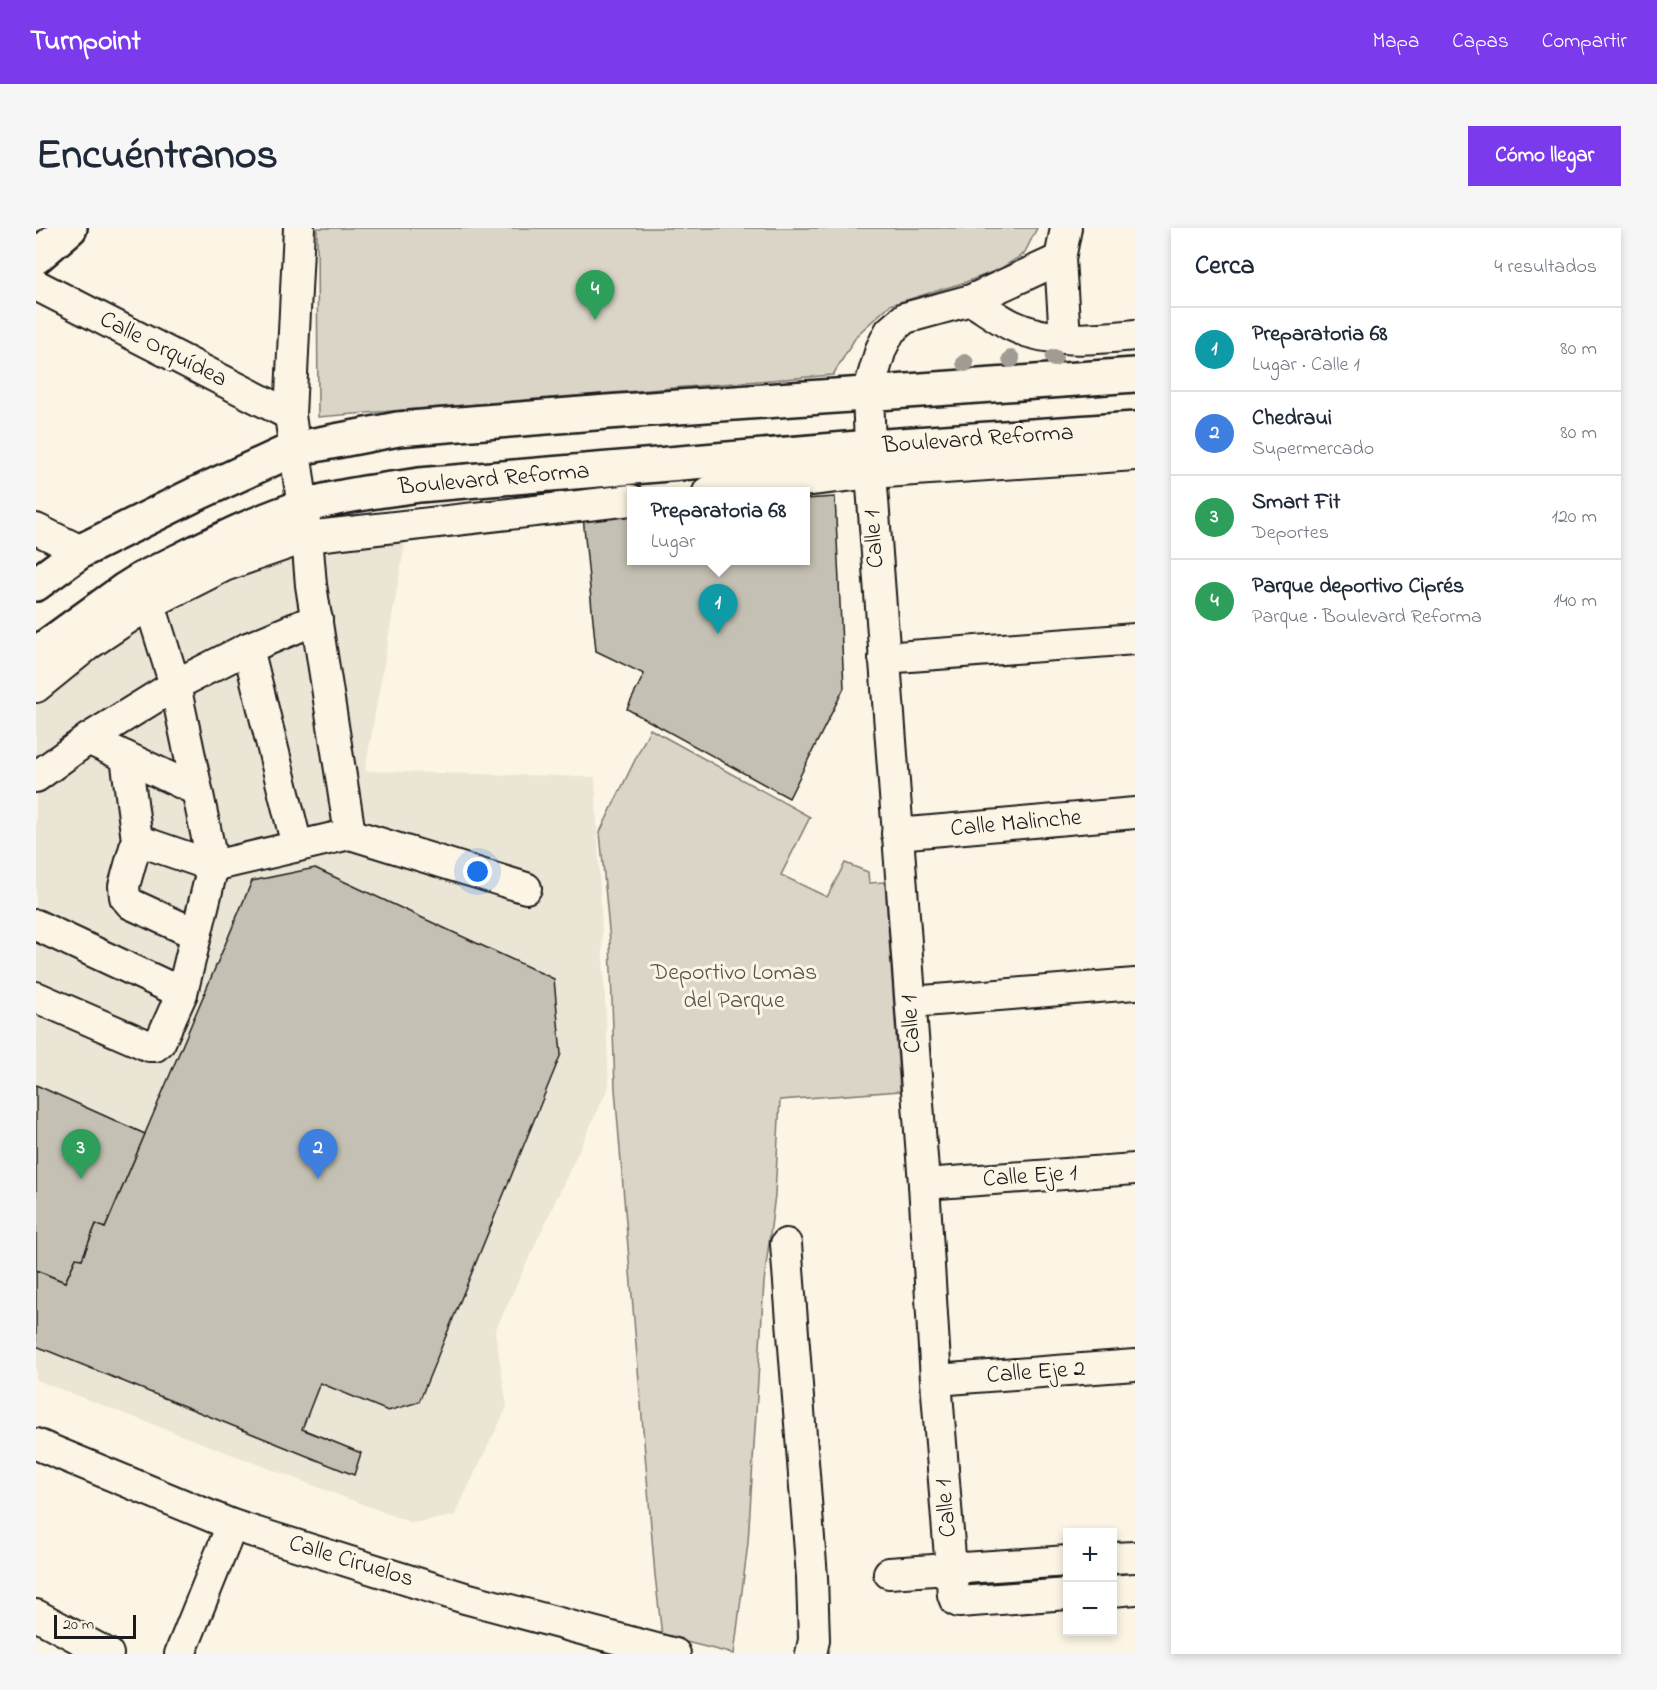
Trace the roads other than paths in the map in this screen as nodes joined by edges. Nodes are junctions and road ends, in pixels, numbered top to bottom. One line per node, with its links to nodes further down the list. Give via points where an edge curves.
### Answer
1 (70, 228): 4 (main road)
2 (299, 228): 12 (street)
3 (1066, 228): 5 (street)
4 (36, 257)
5 (1060, 259): 7 (street, Calle 1); 9 (street)
6 (36, 285): 12 (street, Calle Orquídea)
7 (971, 300): 9 (street, via 1012,325); 11 (street, Calle 1, via 905,318 890,331)
8 (1135, 335): 9 (street)
9 (1065, 338)
10 (1135, 375): 11 (main road)
11 (868, 393): 14 (main road, via 398,429); 16 (street, Calle 1)
12 (290, 415): 14 (street)
13 (1135, 429): 16 (main road, Boulevard Reforma)
14 (294, 449): 19 (street); 21 (main road)
15 (1135, 455): 16 (street)
16 (870, 460): 17 (street); 19 (main road, Boulevard Reforma, via 419,485 349,495); 28 (street, Calle 1)
17 (733, 487)
18 (627, 500): 19 (street)
19 (304, 522): 23 (main road, Boulevard Reforma, via 251,527); 24 (street)
20 (36, 529): 21 (street)
21 (81, 551): 22 (main road)
22 (36, 584)
23 (146, 592): 27 (main road, Boulevard Reforma, via 126,589); 29 (street); 30 (street)
24 (317, 619): 26 (street); 36 (street)
25 (1135, 639): 28 (street)
26 (248, 648): 29 (street); 39 (street)
27 (36, 654)
28 (884, 658): 37 (street, Calle 1)
29 (175, 685): 31 (street); 34 (street)
30 (36, 687)
31 (88, 739): 32 (street); 33 (street)
32 (126, 757): 34 (street); 38 (street)
33 (36, 777)
34 (196, 790): 40 (street)
35 (1135, 813): 37 (street, Calle Malinche)
36 (350, 834): 39 (street); 41 (street)
37 (897, 834): 47 (street, Calle 1)
38 (137, 840): 40 (street); 43 (street, via 124,886 125,897 131,904)
39 (297, 846): 40 (street)
40 (213, 866): 43 (street)
41 (525, 888)
42 (36, 925): 45 (street)
43 (196, 934): 45 (street)
44 (1135, 984): 47 (street)
45 (182, 993): 46 (street, via 155,1046)
46 (36, 997)
47 (911, 1002): 49 (street, Calle 1)
48 (1135, 1170): 49 (street, Calle Eje 1)
49 (924, 1184): 52 (street, Calle 1)
50 (786, 1244): 67 (street, via 812,1576)
51 (1135, 1365): 52 (street, Calle Eje 2)
52 (936, 1380): 58 (street, Calle 1)
53 (36, 1444): 54 (street, Calle Ciruelos)
54 (232, 1525): 65 (street); 66 (street, Calle Ciruelos, via 465,1598)
55 (1135, 1557): 56 (street)
56 (1117, 1558)
57 (1063, 1562): 58 (street)
58 (952, 1570): 59 (street); 62 (street, Calle 1, via 953,1595 959,1602)
59 (889, 1573)
60 (1135, 1589): 61 (street)
61 (1117, 1591)
62 (1063, 1594)
63 (36, 1615): 64 (street)
64 (108, 1654)
65 (180, 1654)
66 (675, 1654)
67 (811, 1654)

